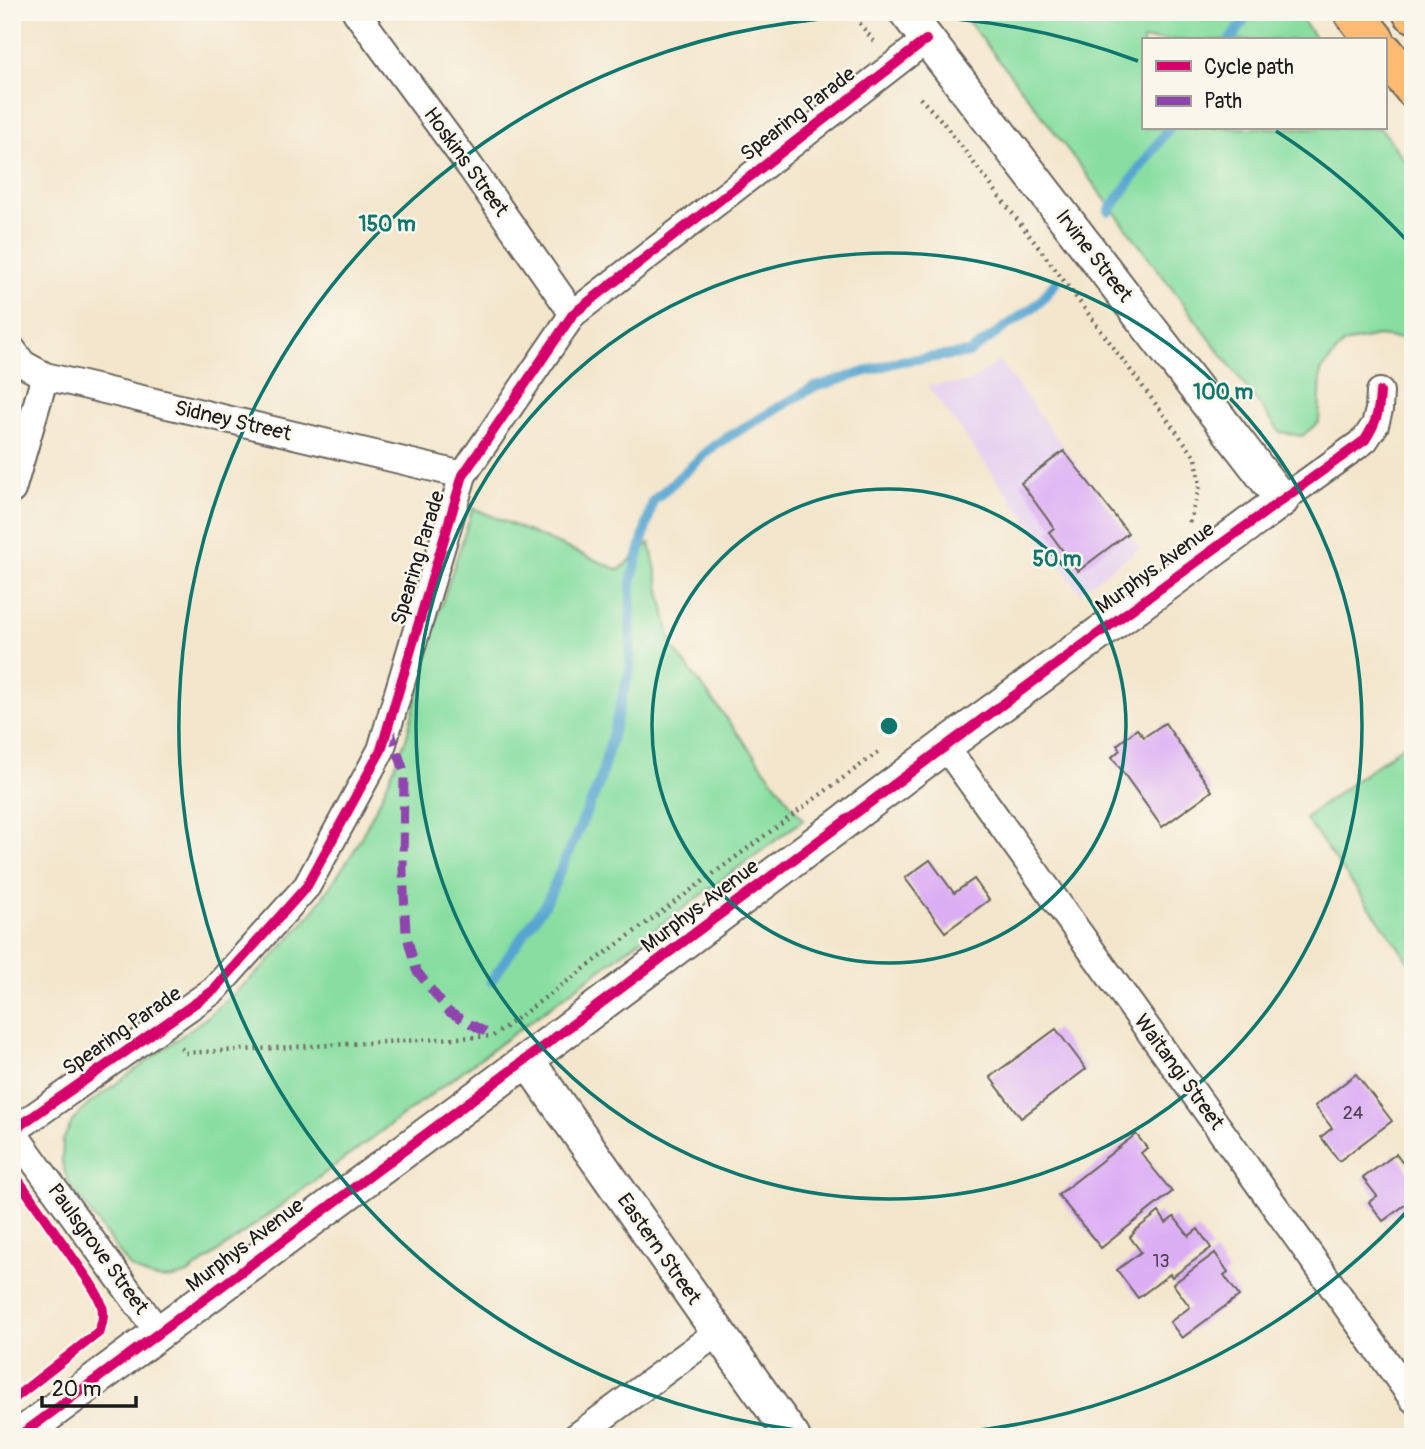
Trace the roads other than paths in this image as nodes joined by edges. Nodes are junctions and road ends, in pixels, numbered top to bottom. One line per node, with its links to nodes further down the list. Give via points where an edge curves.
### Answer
1 (356, 12): 8 (street, Hoskins Street)
2 (906, 12): 5 (street, Irvine Street)
3 (1353, 12): 4 (highway)
4 (1373, 38)
5 (926, 40): 8 (street, Spearing Parade); 14 (street, Irvine Street)
6 (1386, 54): 7 (highway)
7 (1413, 89)
8 (573, 314): 12 (street, Spearing Parade)
9 (12, 349): 10 (street, Sidney Street, via 23,363)
10 (45, 376): 12 (street, Sidney Street); 13 (street)
11 (1380, 392): 14 (street, Murphys Avenue, via 1380,410 1365,440)
12 (463, 475): 17 (street, Spearing Parade, via 381,750 307,886 214,990)
13 (12, 490)
14 (1282, 500): 15 (street, Murphys Avenue)
15 (945, 746): 16 (street, Murphys Avenue); 20 (street, Waitangi Street)
16 (527, 1060): 18 (street, Eastern Street); 19 (street, Murphys Avenue)
17 (13, 1131): 19 (street, Paulsgrove Street)
18 (718, 1332): 22 (street); 23 (street, Eastern Street)
19 (159, 1334): 21 (street, Murphys Avenue)
20 (1413, 1399)
21 (18, 1437)
22 (576, 1437)
23 (793, 1437)

